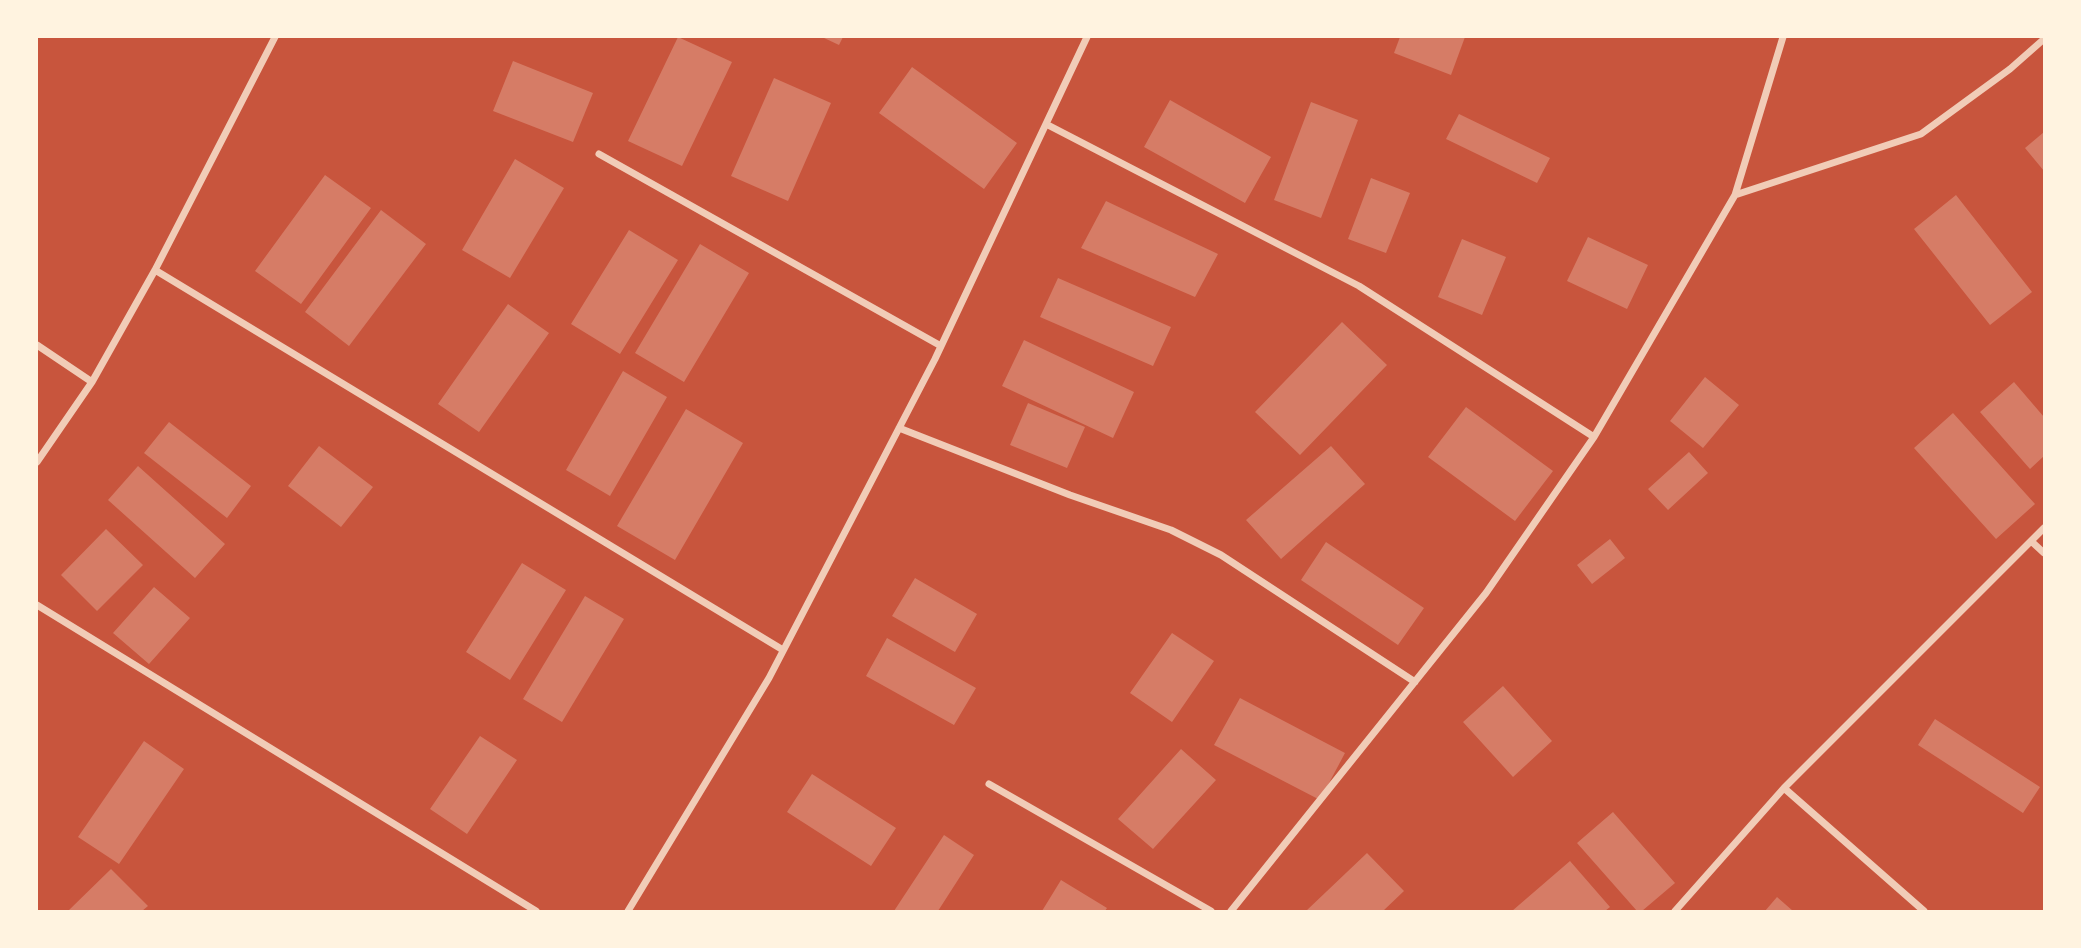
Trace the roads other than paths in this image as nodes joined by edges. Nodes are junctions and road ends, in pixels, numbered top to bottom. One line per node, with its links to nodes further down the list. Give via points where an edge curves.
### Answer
1 (275, 37): 8 (street)
2 (1087, 37): 5 (street)
3 (1783, 37): 7 (street)
4 (2044, 39): 7 (street, via 1921,134)
5 (1046, 124): 10 (street); 13 (street, via 1359,286)
6 (599, 154): 10 (street)
7 (1735, 195): 13 (street)
8 (155, 270): 11 (street); 19 (street)
9 (37, 345): 11 (street)
10 (941, 346): 12 (street)
11 (92, 382): 14 (street)
12 (899, 428): 19 (street); 20 (street, via 1171,530 1221,555)
13 (1594, 436): 20 (street, via 1486,593)
14 (37, 462)
15 (2044, 528): 16 (street)
16 (2031, 541): 17 (street); 22 (street)
17 (2044, 553)
18 (37, 605): 23 (street)
19 (783, 650): 24 (street)
20 (1415, 682): 26 (street)
21 (989, 784): 25 (street)
22 (1784, 788): 27 (street); 28 (street)
23 (536, 911)
24 (628, 911)
25 (1211, 911)
26 (1231, 911)
27 (1675, 911)
28 (1924, 911)

